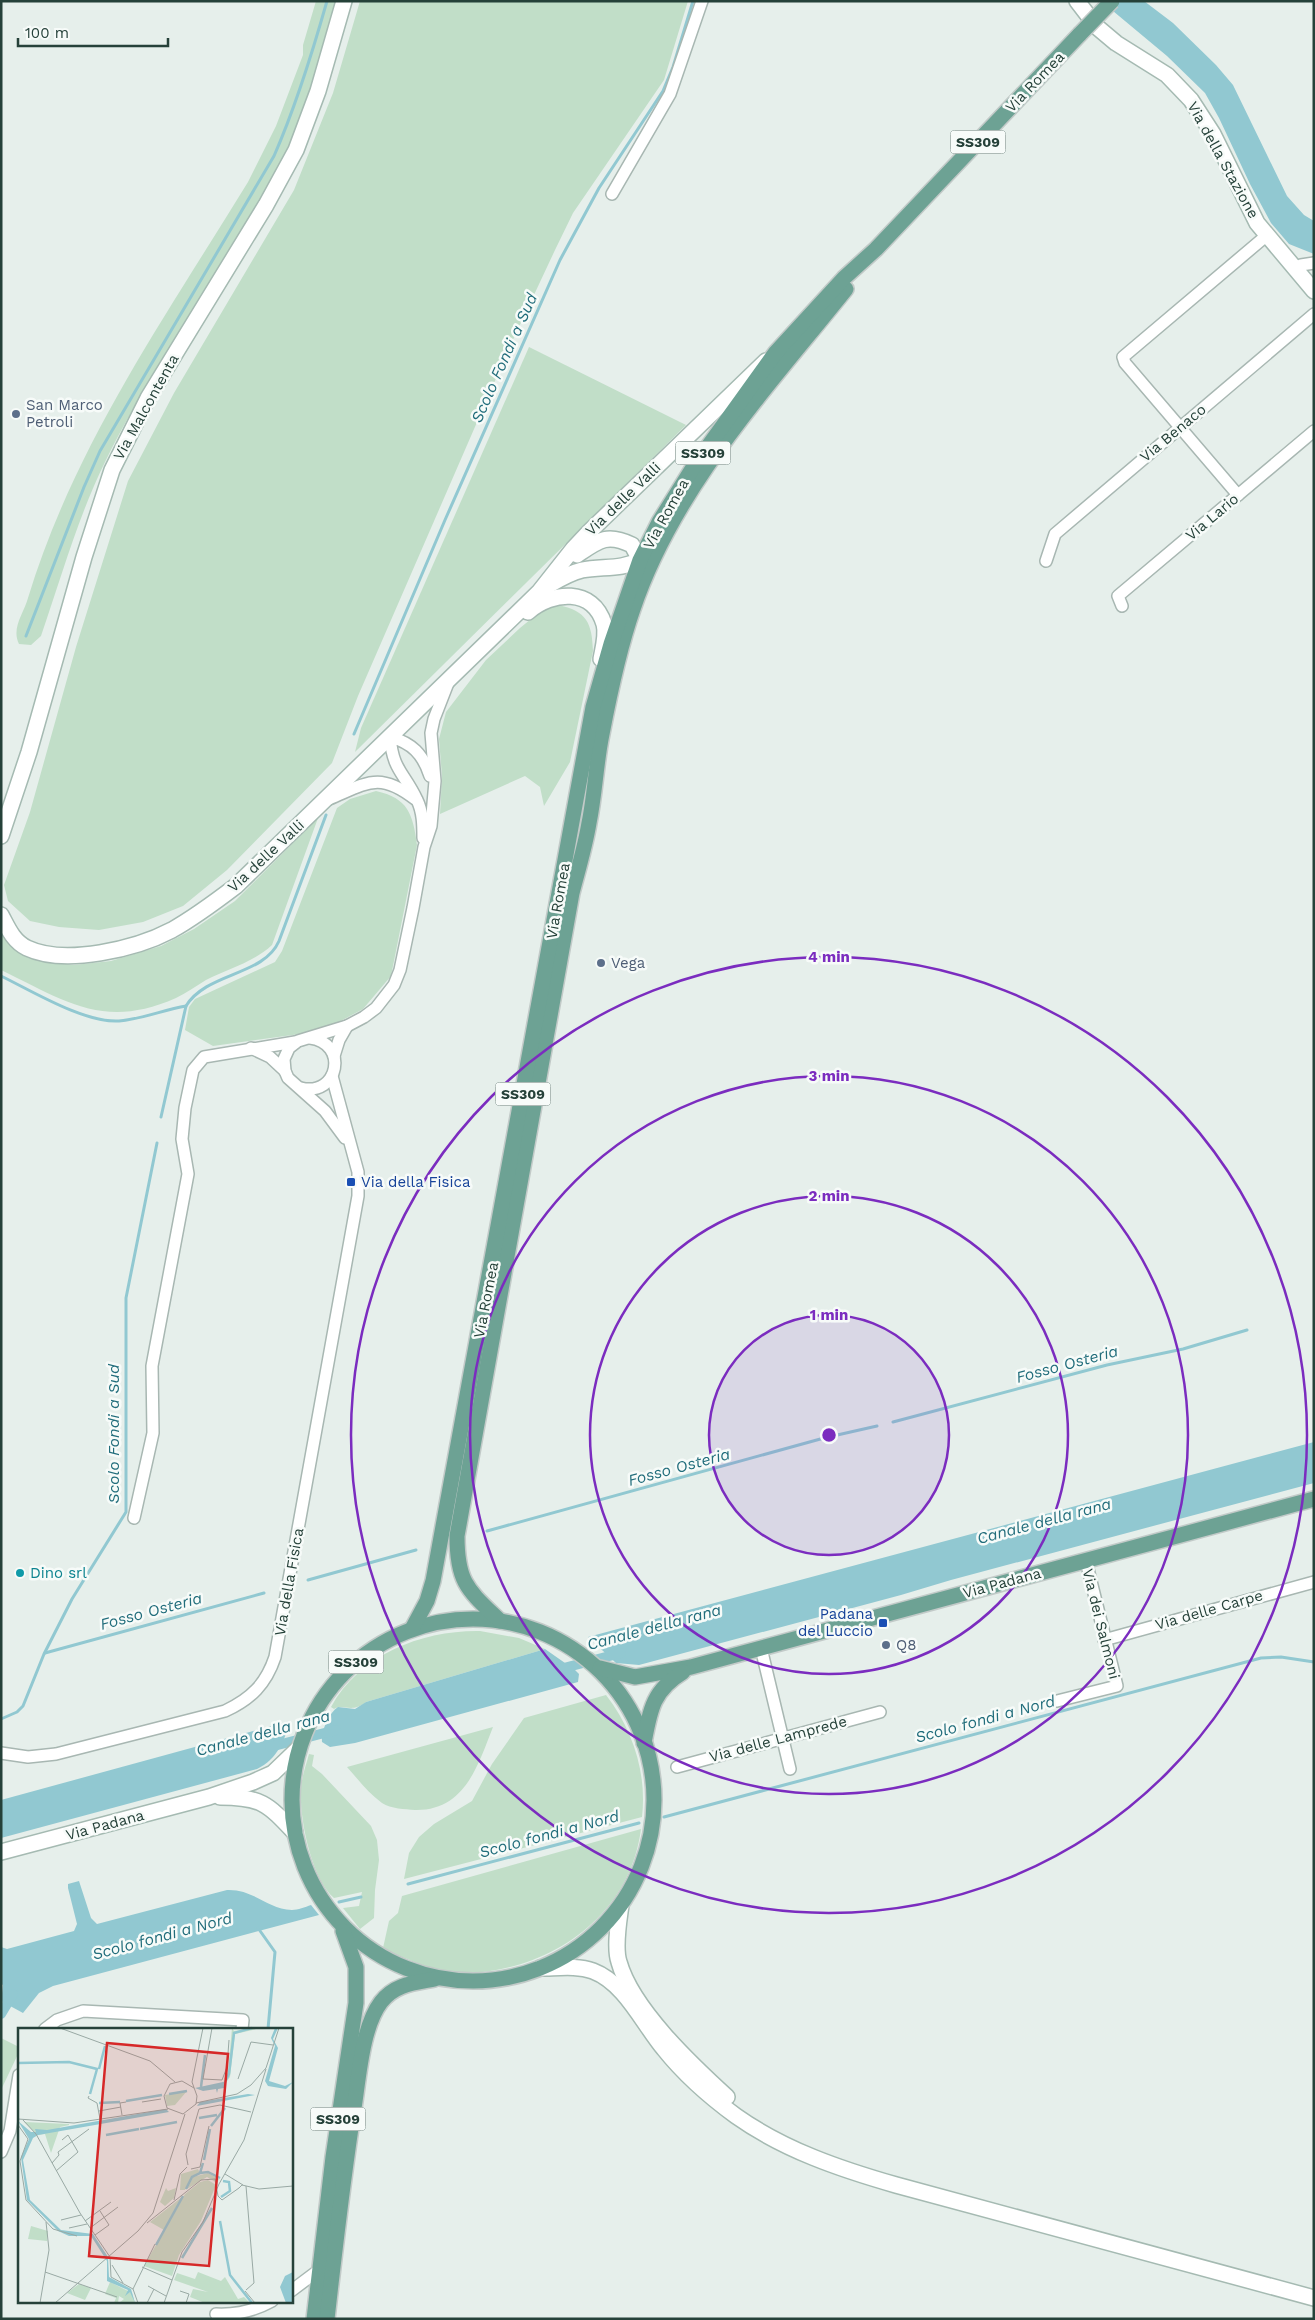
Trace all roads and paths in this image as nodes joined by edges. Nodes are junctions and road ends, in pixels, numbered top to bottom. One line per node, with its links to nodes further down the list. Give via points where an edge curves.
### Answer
1 (344, 1): 28 (street, Via Malcontenta, via 318,90 296,150 148,398 112,470)
2 (702, 1): 5 (street, via 670,94)
3 (1077, 1): 6 (street, Via della Stazione, via 1097,27 1167,75 1191,100)
4 (1112, 1): 7 (main road, Via Romea / SS309, bridge)
5 (612, 194)
6 (1266, 236): 9 (street, Via della Stazione); 13 (street, via 1123,357)
7 (876, 249): 12 (main road, Via Romea / SS309, via 844,278); 17 (main road, Via Romea / SS309, via 719,450)
8 (1314, 263): 9 (street)
9 (1295, 269): 10 (street, Via della Stazione)
10 (1314, 291)
11 (1314, 314): 13 (street, Via Benaco)
12 (776, 352): 17 (main road, Via Romea / SS309, via 694,466 659,522); 18 (street, Via delle Valli, via 589,532)
13 (1180, 427): 15 (street); 16 (street, Via Benaco, via 1055,534)
14 (1314, 431): 15 (street, Via Lario)
15 (1238, 495): 20 (street, Via Lario, via 1118,596)
16 (1046, 561)
17 (645, 562): 18 (street, Via delle Valli, via 632,545 611,538 594,543); 19 (street, Via delle Valli, via 569,574); 23 (main road, Via Romea / SS309); 44 (main road, Via Romea / SS309, via 601,735 589,824 572,894 457,1536 457,1558 464,1583)
18 (559, 566): 19 (street, Via delle Valli)
19 (539, 592): 21 (street, Via delle Valli)
20 (1122, 606)
21 (490, 639): 22 (street, Via delle Valli); 23 (street, Via delle Valli, via 515,624 533,607 558,595 574,595 587,600 605,625)
22 (449, 680): 24 (street, Via delle Valli); 25 (street, via 431,733)
23 (599, 681): 45 (main road, Via Romea / SS309, via 433,1581 427,1601)
24 (390, 737): 25 (street, via 410,744 422,758 432,780); 26 (street, Via delle Valli); 27 (street, via 395,766)
25 (434, 798): 29 (street, via 431,826)
26 (323, 802): 27 (street, via 363,784 378,781 399,787); 30 (street, Via delle Valli, via 236,886 170,931 134,945 76,955 46,954 26,947 12,935)
27 (418, 802): 29 (street)
28 (1, 836)
29 (424, 848): 31 (street, via 414,908 394,985 376,1008)
30 (1, 915)
31 (347, 1026): 32 (street); 35 (street, Via della Fisica)
32 (310, 1038): 33 (street); 35 (street, via 325,1043)
33 (295, 1042): 34 (street); 36 (street, via 285,1055)
34 (252, 1048): 36 (street, Via della Fisica, via 270,1057); 41 (street, via 204,1057 193,1070 182,1139 188,1174 152,1366 153,1433)
35 (334, 1056): 37 (street, Via della Fisica)
36 (285, 1071): 38 (street, Via della Fisica)
37 (332, 1076): 38 (street, via 321,1086); 39 (street, Via della Fisica)
38 (301, 1088): 39 (street, Via della Fisica, via 325,1111)
39 (350, 1146): 55 (street, Via della Fisica, via 358,1172 358,1196 275,1657 265,1680 249,1699 225,1710 56,1754)
40 (1314, 1499): 42 (main road, Via Padana)
41 (134, 1518)
42 (1086, 1561): 46 (street, Via dei Salmoni); 47 (main road, Via Padana)
43 (1314, 1582): 46 (street, Via delle Carpe)
44 (500, 1621): 45 (main road, SS309, via 456,1620); 48 (main road, SS309, via 532,1628 562,1642)
45 (412, 1629): 54 (main road, SS309, via 363,1656 335,1682 314,1713)
46 (1104, 1640): 50 (street, Via dei Salmoni, via 1117,1686)
47 (761, 1648): 49 (main road, Via Padana); 52 (street)
48 (596, 1666): 49 (main road, Via Padana, via 635,1677); 53 (main road, SS309, via 630,1708)
49 (691, 1667): 53 (main road, via 663,1687 653,1702)
50 (1057, 1701)
51 (880, 1712): 52 (street, Via delle Lamprede)
52 (783, 1738): 56 (street, Via delle Lamprede); 57 (street)
53 (644, 1743): 61 (main road, SS309, via 652,1783 651,1828 640,1870)
54 (299, 1748): 58 (street, Via Padana, via 273,1773); 59 (main road, SS309, via 292,1799)
55 (1, 1754)
56 (677, 1767)
57 (790, 1769)
58 (209, 1798): 59 (street, Via Padana, via 258,1800 273,1810); 60 (street, Via Padana)
59 (295, 1833): 62 (main road, SS309, via 312,1884)
60 (1, 1852)
61 (621, 1905): 63 (main road, SS309, via 584,1944); 68 (street, via 618,1961 640,2001 674,2045 703,2075)
62 (340, 1922): 64 (main road, SS309, via 358,1942 382,1958 414,1972); 70 (main road, SS309, via 356,1967 356,2003 332,2157)
63 (540, 1968): 64 (main road, SS309, via 488,1980); 68 (street, via 581,1968 594,1972 618,1988 683,2070 737,2117)
64 (439, 1978): 77 (main road, SS309, via 402,1985 395,1990 381,2002 368,2030 350,2136)
65 (46, 2028): 66 (street, via 57,2020 83,2011 243,2020)
66 (242, 2028)
67 (18, 2081): 69 (street, via 10,2131)
68 (773, 2138): 72 (street, via 808,2156 858,2174)
69 (1, 2152)
70 (319, 2270): 71 (street); 76 (main road, SS309)
71 (292, 2290)
72 (1314, 2298)
73 (217, 2302): 75 (street)
74 (270, 2302): 75 (street, via 250,2311)
75 (215, 2316)
76 (314, 2319)
77 (327, 2319)

